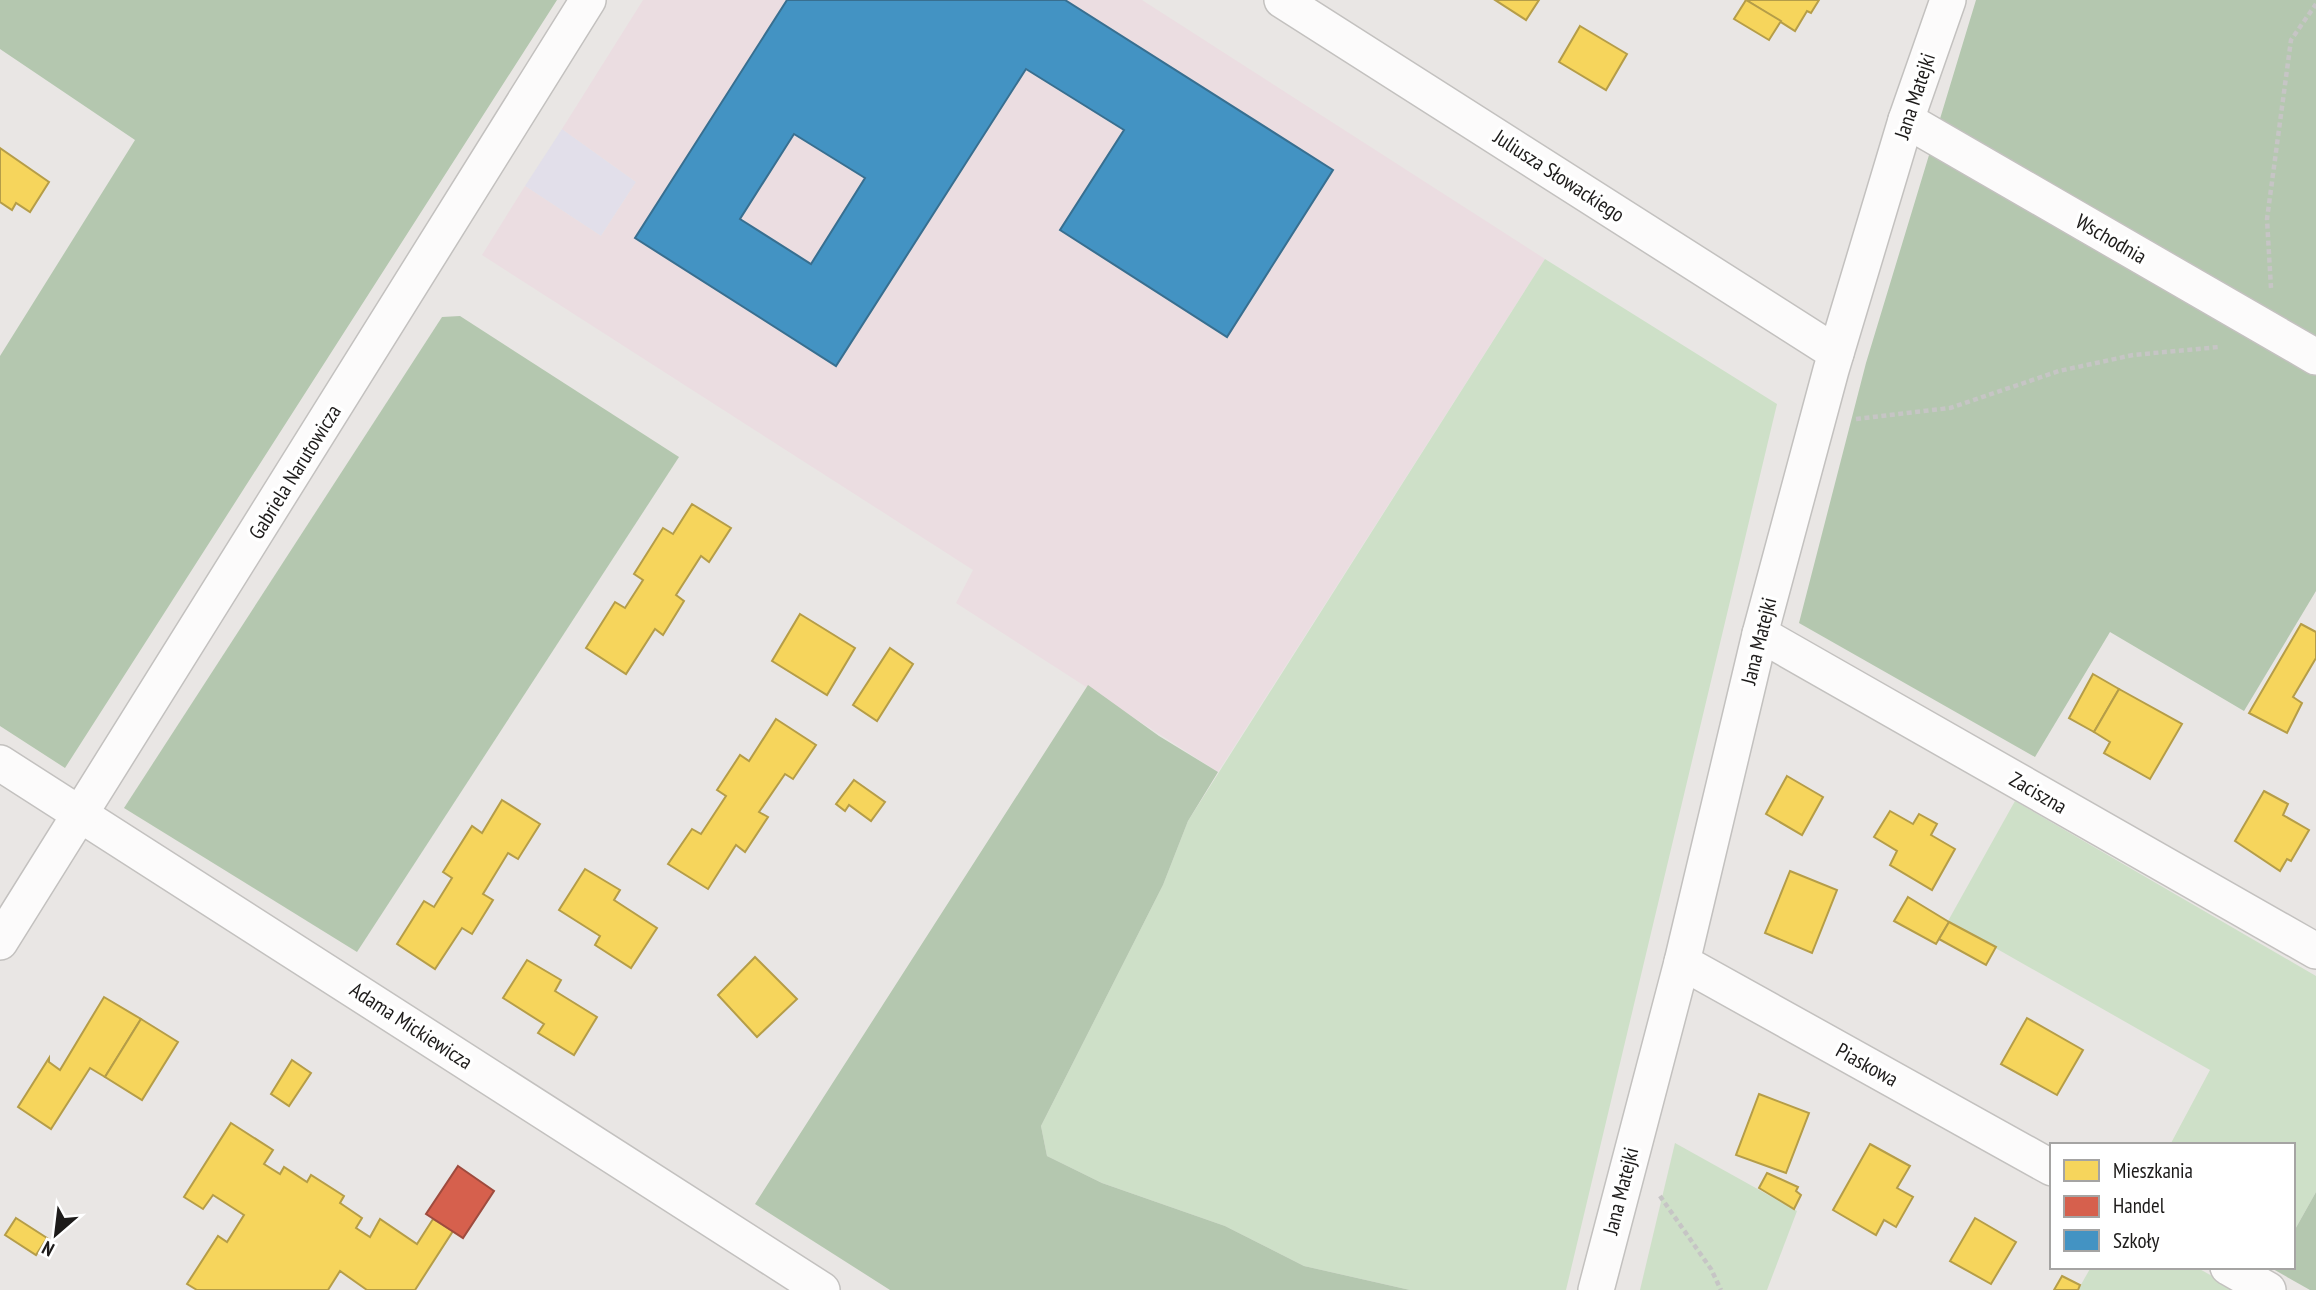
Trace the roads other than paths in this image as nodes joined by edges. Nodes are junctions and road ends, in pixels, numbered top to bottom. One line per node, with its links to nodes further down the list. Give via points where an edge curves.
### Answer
1 (588, 0): 9 (street, Gabriela Narutowicza)
2 (1282, 0): 5 (street, Juliusza Słowackiego)
3 (1948, 0): 4 (street, Jana Matejki)
4 (1906, 120): 5 (street, Jana Matejki); 6 (street, Wschodnia)
5 (1836, 353): 7 (street, Jana Matejki)
6 (2316, 357)
7 (1760, 634): 11 (street, Zaciszna); 12 (street, Jana Matejki)
8 (0, 763): 9 (street, Adama Mickiewicza)
9 (82, 815): 10 (street, Gabriela Narutowicza); 15 (street, Adama Mickiewicza)
10 (0, 942)
11 (2316, 951)
12 (1682, 962): 13 (street, Piaskowa); 16 (street, Jana Matejki)
13 (2050, 1167)
14 (2231, 1269): 17 (street)
15 (822, 1290)
16 (1596, 1290)
17 (2268, 1290)

